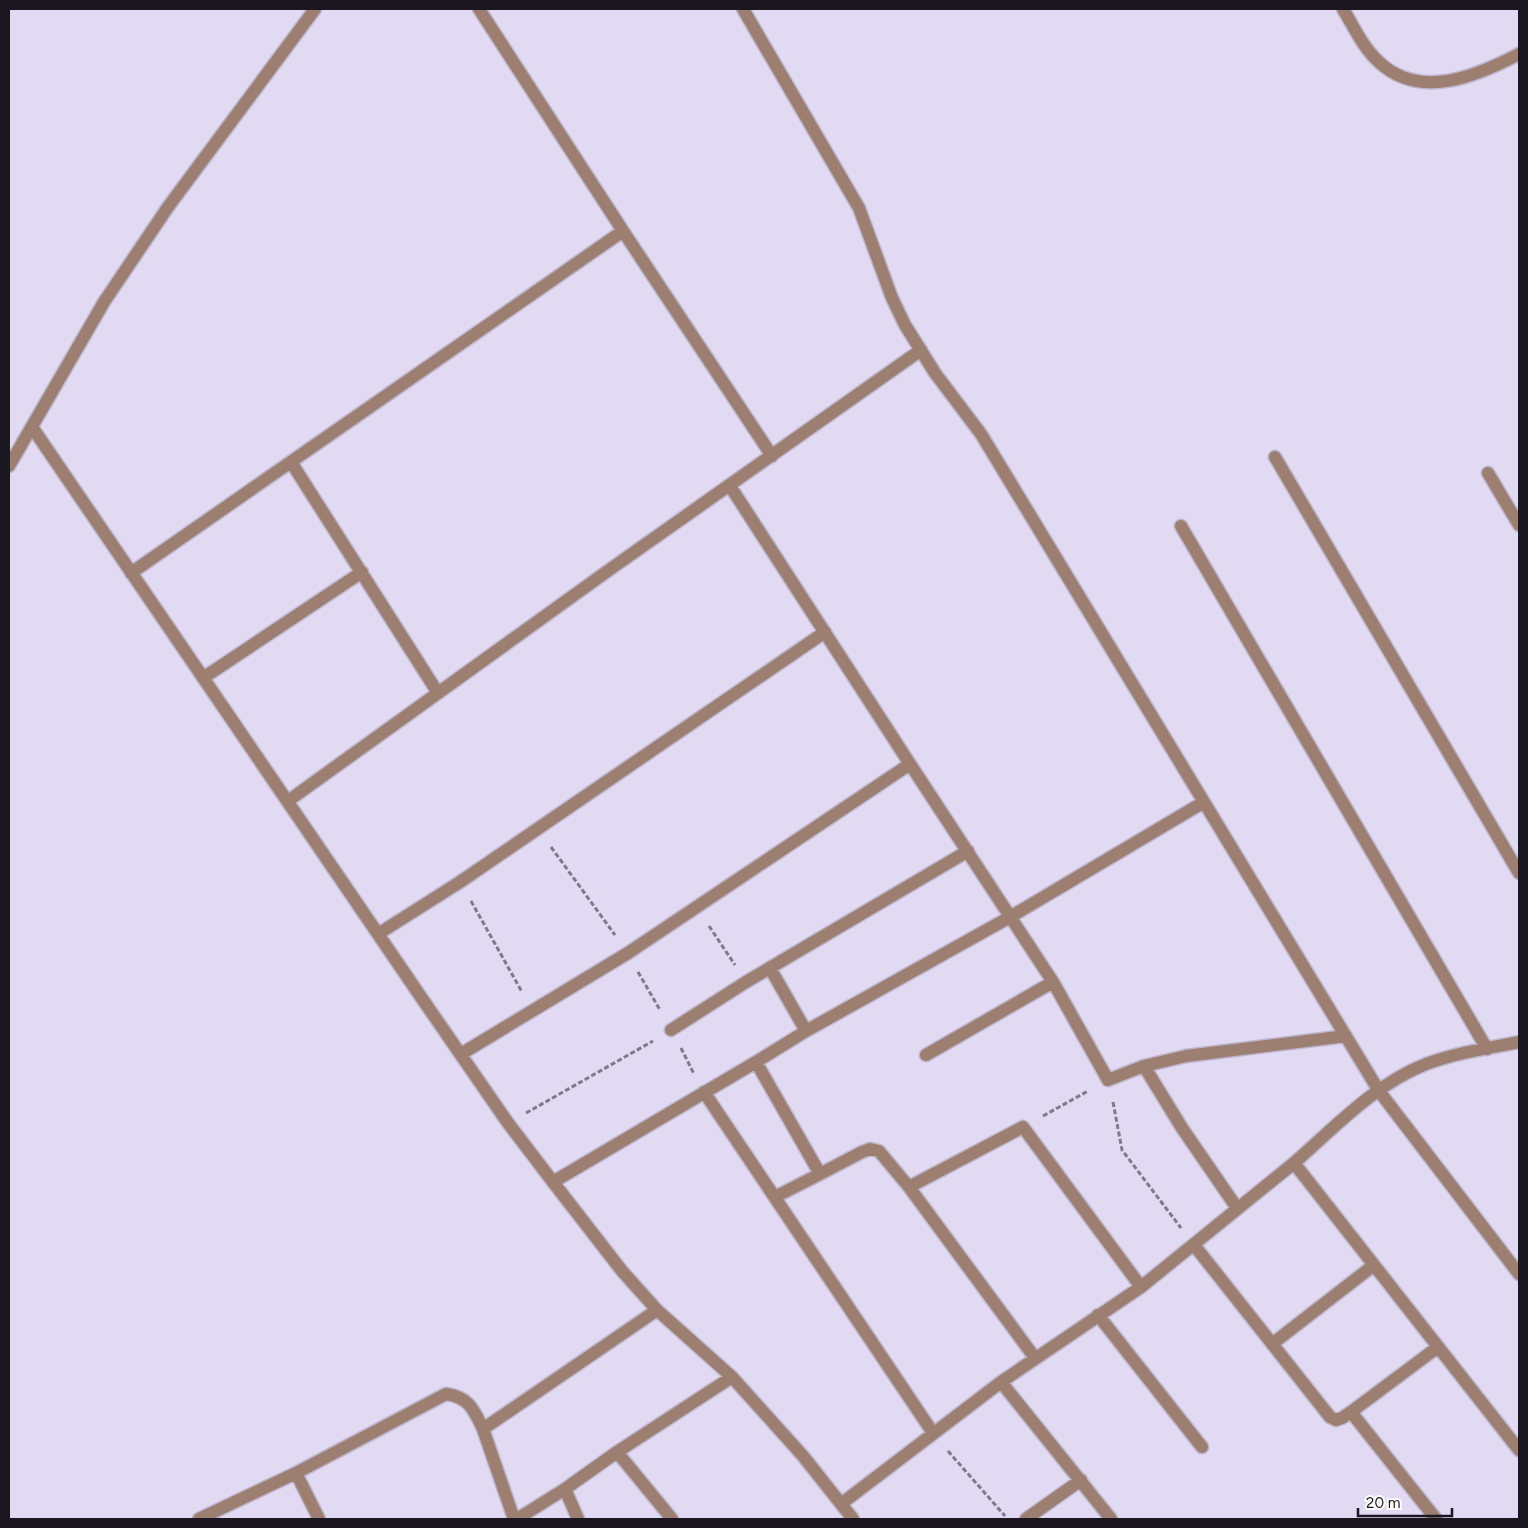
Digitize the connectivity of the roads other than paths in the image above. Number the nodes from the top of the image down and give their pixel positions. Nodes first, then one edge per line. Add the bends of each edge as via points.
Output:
1 (315, 9) edge
2 (478, 9) edge
3 (743, 9) edge
4 (1343, 9) edge
5 (1519, 54) edge
6 (622, 231) junction
7 (921, 350) junction
8 (32, 427) junction
9 (772, 456) junction
10 (1275, 456) dead end
11 (291, 462) junction
12 (9, 466) edge
13 (1488, 473) dead end
14 (730, 486) junction
15 (1519, 525) edge
16 (1181, 526) dead end
17 (362, 572) junction
18 (131, 573) junction
19 (825, 632) junction
20 (203, 678) junction
21 (438, 693) junction
22 (910, 764) junction
23 (288, 802) junction
24 (1204, 802) junction
25 (968, 851) junction
26 (1519, 873) edge
27 (1010, 917) junction
28 (378, 934) junction
29 (770, 968) junction
30 (1053, 982) junction
31 (671, 1030) road end
32 (806, 1031) junction
33 (1346, 1036) junction
34 (1519, 1042) edge
35 (1487, 1048) junction
36 (460, 1054) junction
37 (926, 1055) dead end
38 (756, 1062) junction
39 (1144, 1066) junction
40 (1379, 1091) junction
41 (704, 1092) junction
42 (1294, 1163) junction
43 (820, 1174) junction
44 (552, 1182) junction
45 (909, 1187) junction
46 (775, 1196) junction
47 (1237, 1208) junction
48 (1194, 1245) junction
49 (1374, 1265) junction
50 (1519, 1274) edge
51 (1141, 1287) junction
52 (657, 1310) junction
53 (1098, 1315) junction
54 (1272, 1344) junction
55 (1438, 1347) junction
56 (1035, 1358) junction
57 (732, 1376) junction
58 (1001, 1382) junction
59 (1351, 1412) junction
60 (483, 1429) junction
61 (933, 1433) junction
62 (1202, 1447) dead end
63 (1519, 1450) edge
64 (617, 1452) junction
65 (296, 1473) junction
66 (1080, 1480) junction
67 (565, 1489) junction
68 (841, 1504) junction
69 (199, 1519) edge
70 (319, 1519) edge
71 (515, 1519) edge
72 (578, 1519) edge
73 (672, 1519) edge
74 (853, 1519) edge
75 (1026, 1519) edge
76 (1111, 1519) edge
77 (1436, 1519) edge

1 - 8 street via 168,207 104,302
2 - 6 street
3 - 7 street via 859,208 892,298
4 - 5 street via 1379,63 1398,76 1442,82 1466,78
6 - 9 street
6 - 11 street
7 - 9 street
7 - 24 street via 980,434
8 - 12 street
8 - 18 street
9 - 14 street
10 - 26 street
11 - 17 street
11 - 18 street
13 - 15 street
14 - 19 street
14 - 21 street
16 - 35 street
17 - 20 street
17 - 21 street
18 - 20 street
19 - 22 street
19 - 28 street via 460,882
20 - 23 street
21 - 23 street
22 - 25 street
22 - 36 street via 628,953
23 - 28 street
24 - 27 street
24 - 33 street
25 - 27 street
25 - 29 street
27 - 30 street
27 - 32 street
28 - 36 street
29 - 31 street
29 - 32 street
30 - 37 street
30 - 39 street via 1108,1080
32 - 38 street
33 - 39 street via 1196,1055
33 - 40 street
34 - 35 street
35 - 40 street via 1424,1065
36 - 44 street
38 - 41 street
38 - 43 street
39 - 47 street
40 - 42 street
40 - 50 street
41 - 44 street
41 - 46 street
42 - 47 street
42 - 49 street
43 - 45 street via 870,1149 879,1151
43 - 46 street
44 - 52 street via 622,1272
45 - 51 street via 1023,1127
45 - 56 street
46 - 61 street
47 - 48 street
48 - 51 street
48 - 54 street
49 - 54 street
49 - 55 street
51 - 53 street
52 - 57 street
52 - 60 street
53 - 56 street
53 - 62 street
54 - 59 street via 1330,1416 1336,1420
55 - 59 street
55 - 63 street
56 - 58 street
57 - 64 street
57 - 68 street
58 - 61 street
58 - 66 street
59 - 77 street
60 - 65 street via 465,1400 446,1394
60 - 71 street
61 - 68 street
64 - 67 street
64 - 73 street
65 - 69 street
65 - 70 street
66 - 75 street
66 - 76 street
67 - 71 street
67 - 72 street
68 - 74 street

